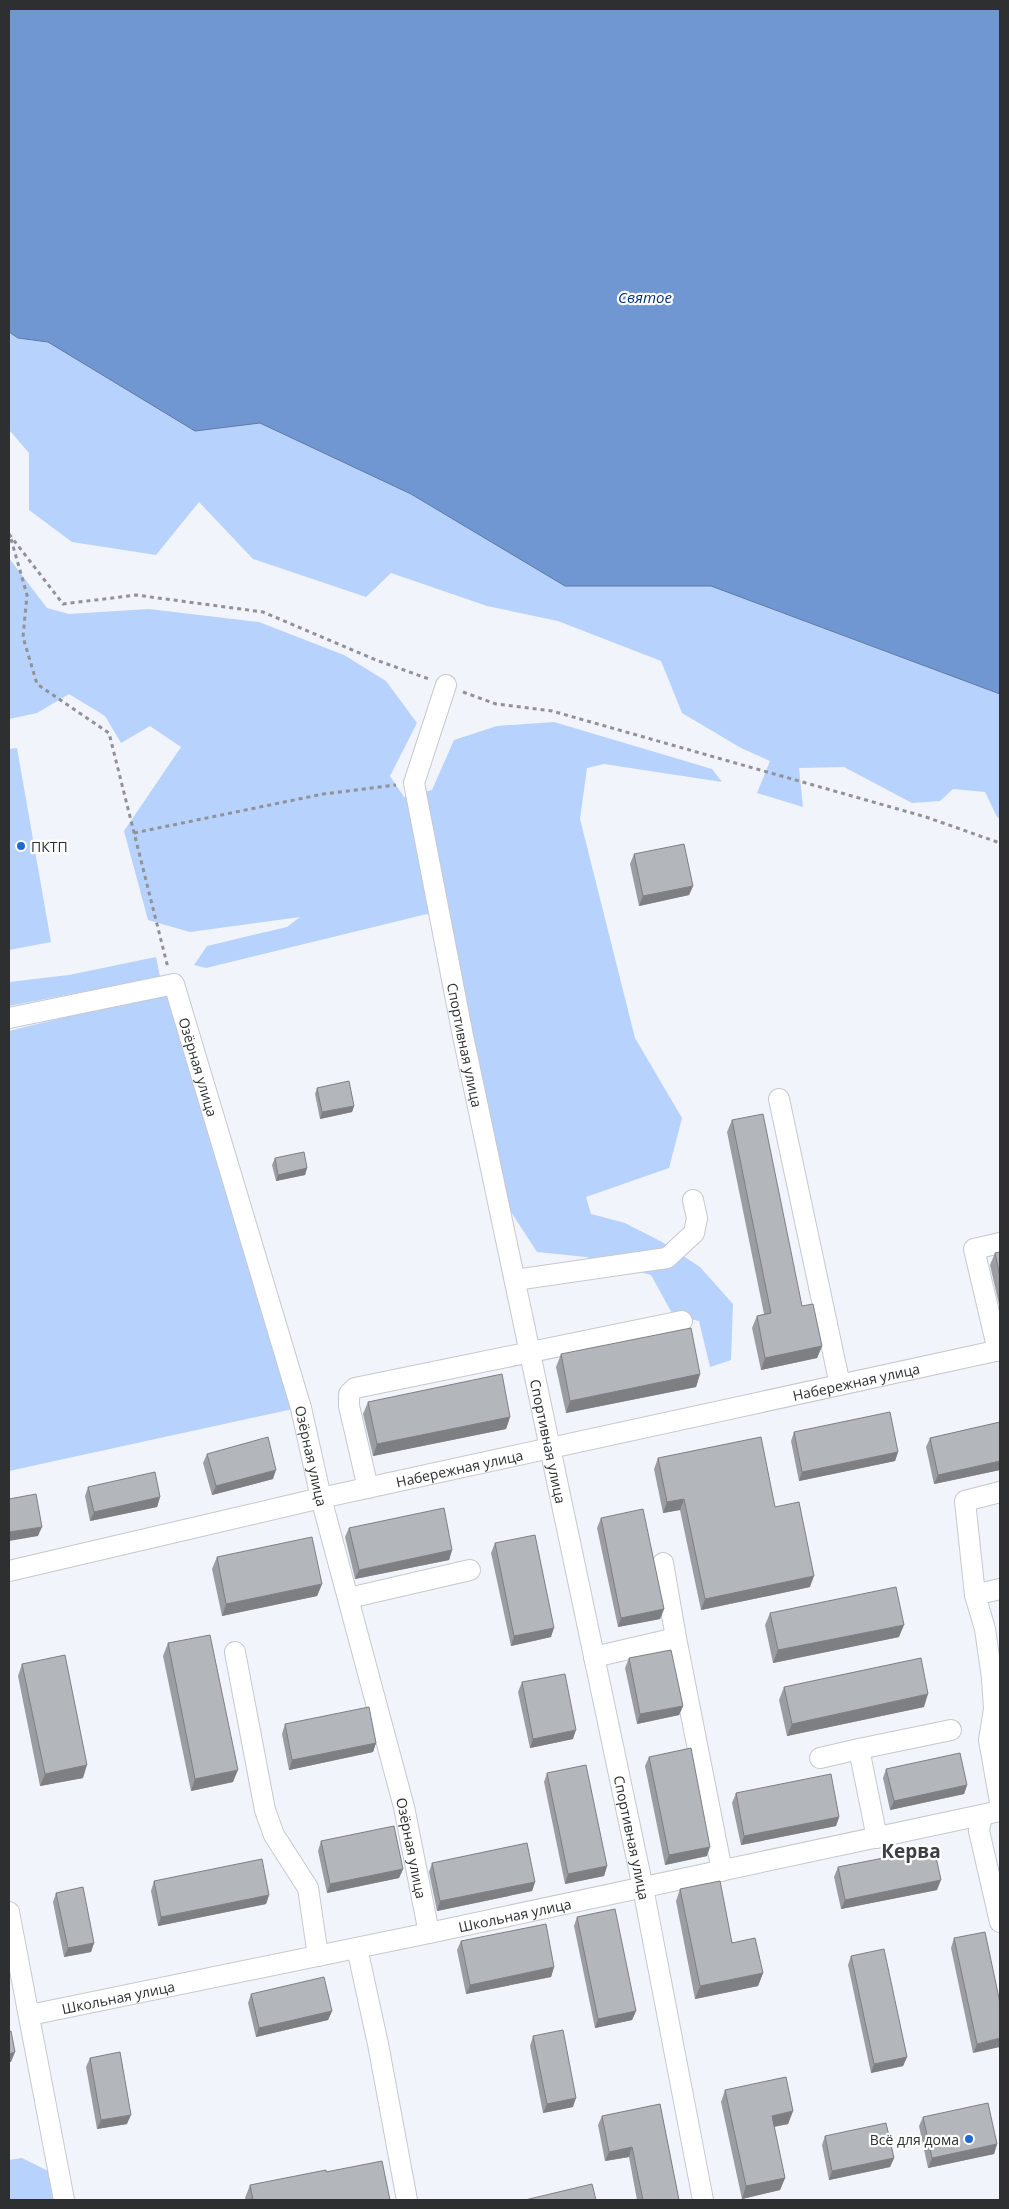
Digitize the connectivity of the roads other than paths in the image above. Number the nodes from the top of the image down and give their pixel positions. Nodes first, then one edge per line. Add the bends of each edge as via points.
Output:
1 (446, 686) road end
2 (9, 1018) edge
3 (779, 1099) dead end
4 (693, 1200) dead end
5 (1000, 1243) edge
6 (515, 1280) junction
7 (682, 1321) dead end
8 (999, 1351) edge
9 (530, 1352) junction
10 (840, 1385) junction
11 (550, 1448) junction
12 (368, 1488) junction
13 (1000, 1492) edge
14 (321, 1498) junction
15 (663, 1563) dead end
16 (470, 1570) dead end
17 (9, 1571) edge
18 (1000, 1589) edge
19 (975, 1595) junction
20 (349, 1598) junction
21 (676, 1638) junction
22 (235, 1652) dead end
23 (594, 1657) junction
24 (951, 1730) dead end
25 (859, 1750) junction
26 (820, 1758) dead end
27 (1000, 1802) edge
28 (991, 1813) edge
29 (877, 1838) junction
30 (722, 1871) junction
31 (644, 1888) junction
32 (9, 1912) edge
33 (1000, 1922) edge
34 (429, 1933) junction
35 (357, 1948) junction
36 (318, 1956) junction
37 (30, 2015) junction
38 (64, 2200) edge
39 (407, 2200) edge
40 (703, 2200) edge

1 - 6 street, Спортивная улица via 414,783
2 - 14 street, Озёрная улица via 174,984 301,1408
3 - 10 street
4 - 6 street via 697,1218 694,1233 667,1258
5 - 8 street via 974,1249
6 - 9 street, Спортивная улица
7 - 9 street
8 - 10 street, Набережная улица
9 - 11 street, Спортивная улица
9 - 12 street via 355,1388 349,1394 349,1406
10 - 11 street, Набережная улица
11 - 12 street, Набережная улица
11 - 23 street, Спортивная улица
12 - 14 street, Набережная улица
13 - 19 street via 965,1501
14 - 17 street, Набережная улица
14 - 20 street, Озёрная улица
15 - 21 street
16 - 20 street
18 - 19 street
19 - 27 street via 985,1629 992,1678 994,1709 989,1740
20 - 34 street, Озёрная улица via 404,1807
21 - 23 street
21 - 30 street
22 - 36 street via 265,1810 274,1835 308,1888
23 - 31 street, Спортивная улица
24 - 25 street
25 - 26 street
25 - 29 street
28 - 29 street, Школьная улица
28 - 33 street via 979,1831
29 - 30 street, Школьная улица
30 - 31 street, Школьная улица
31 - 34 street, Школьная улица
31 - 40 street, Спортивная улица
32 - 37 street
34 - 35 street, Школьная улица
35 - 36 street, Школьная улица
35 - 39 street
36 - 37 street, Школьная улица
37 - 38 street

